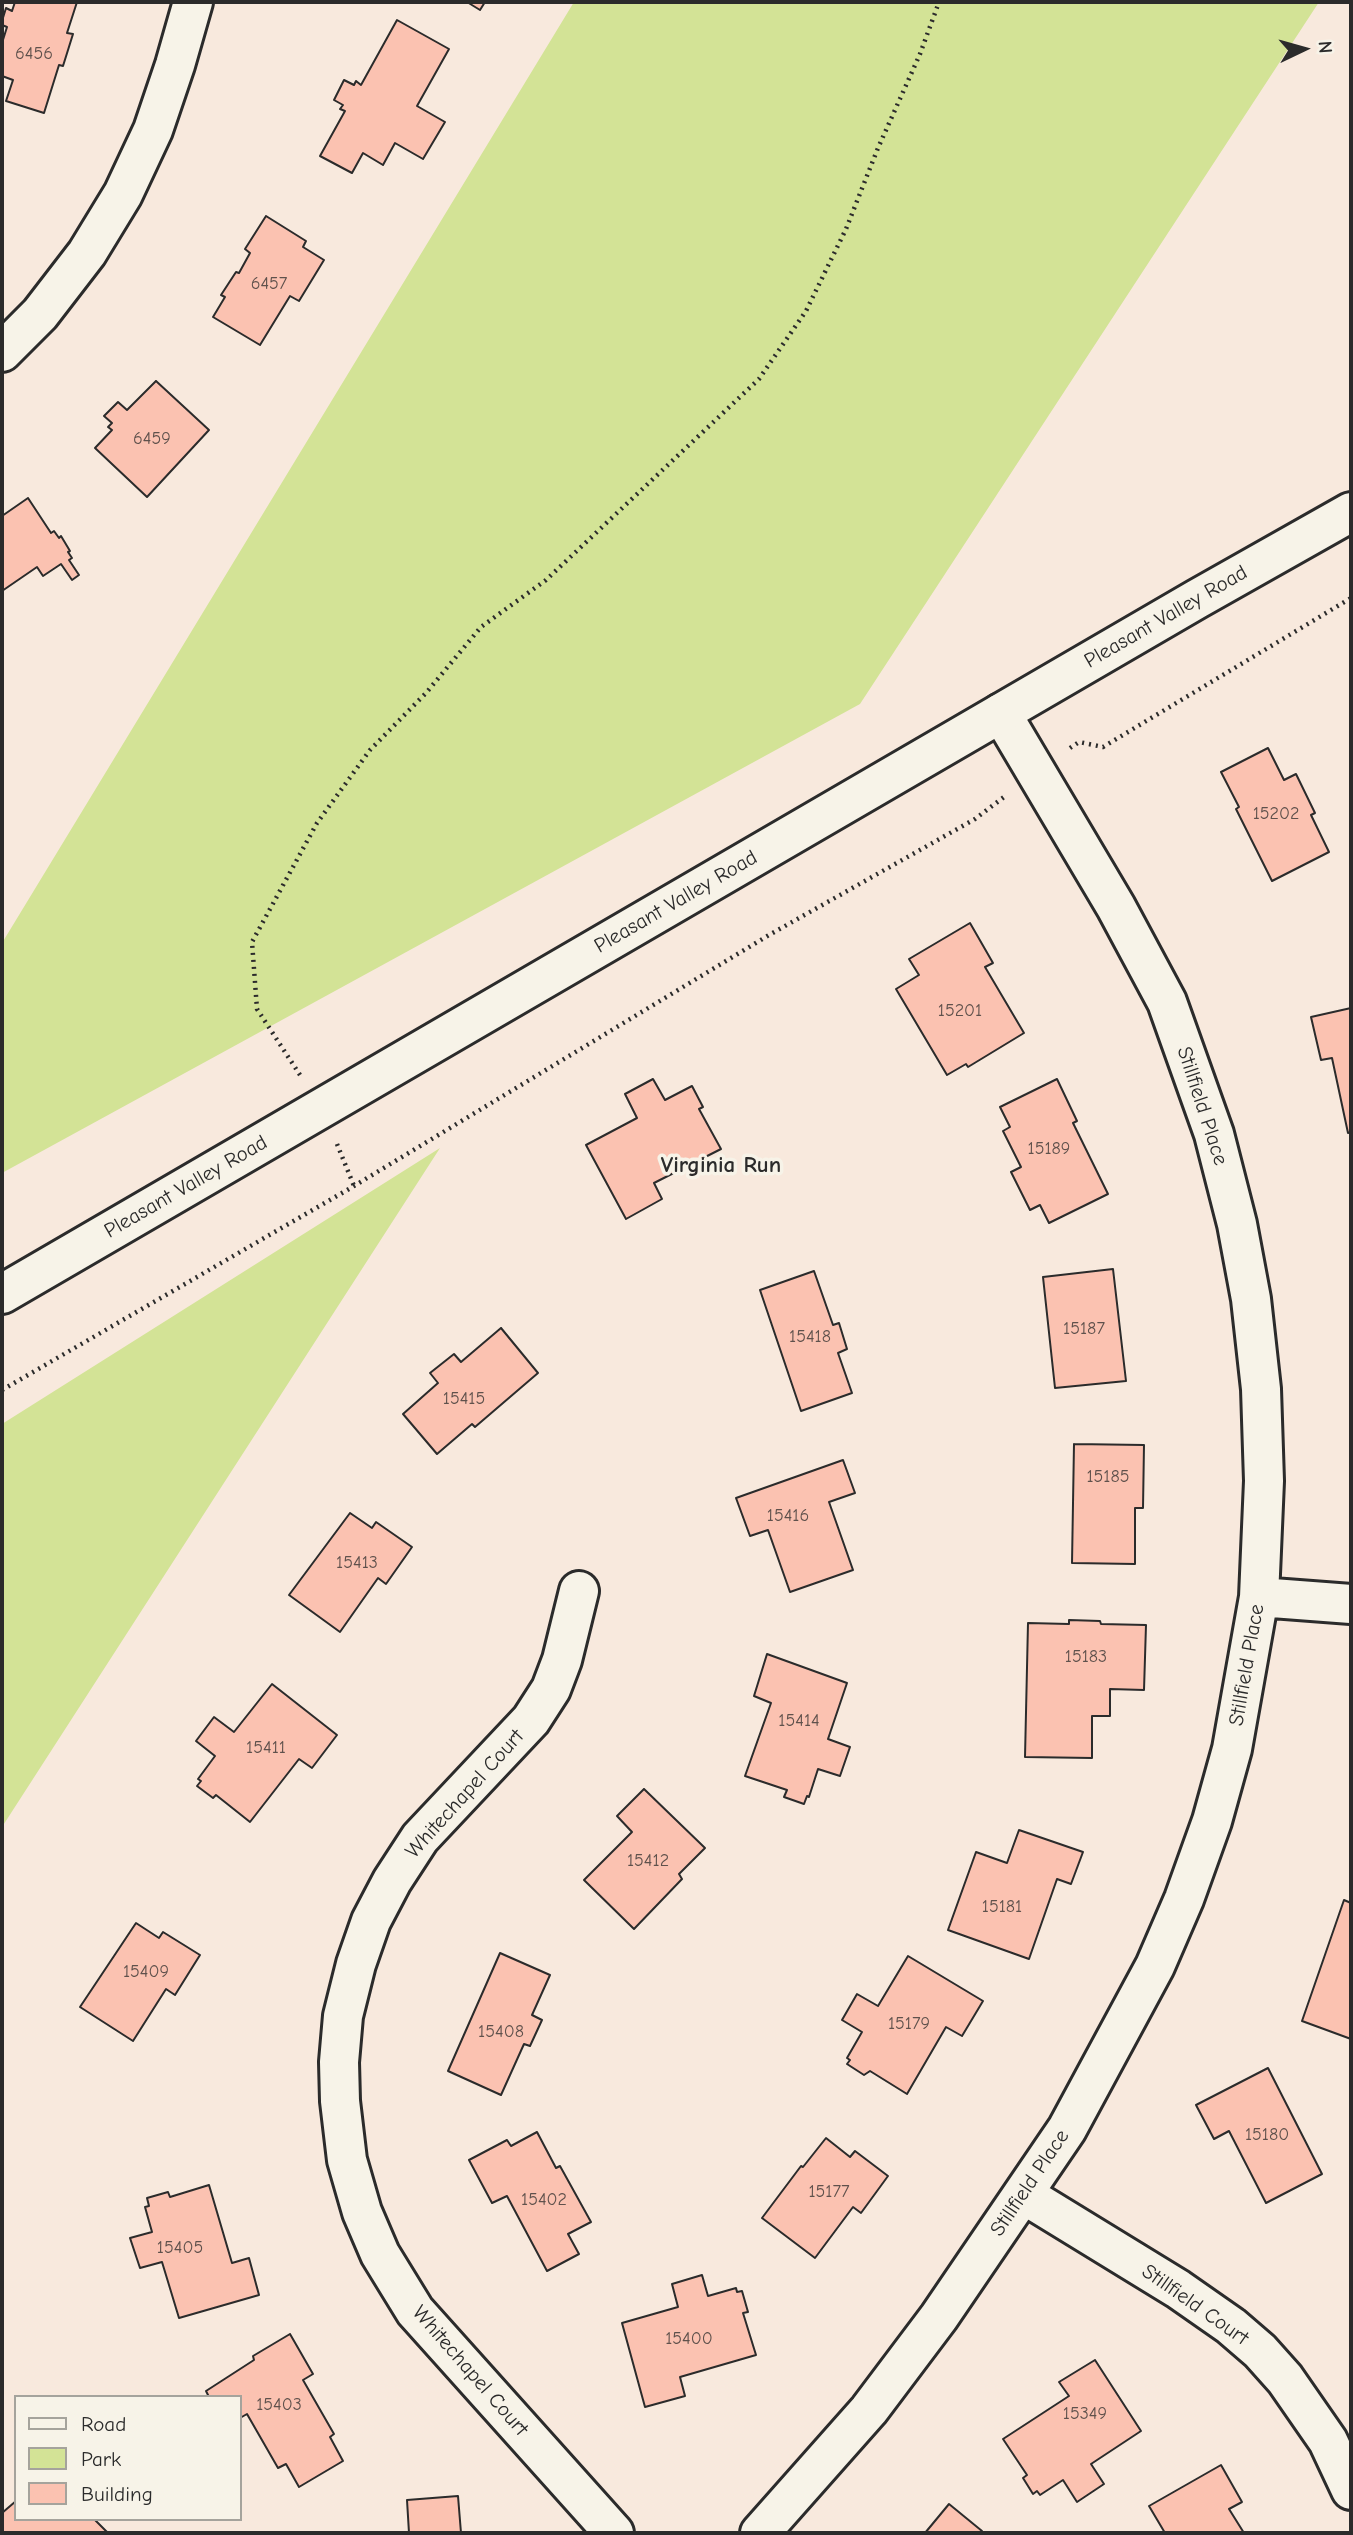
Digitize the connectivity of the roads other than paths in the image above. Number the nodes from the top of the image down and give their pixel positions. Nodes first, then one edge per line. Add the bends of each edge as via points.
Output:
1 (193, 2) edge
2 (2, 352) edge
3 (1351, 512) edge
4 (1001, 713) junction
5 (2, 1294) edge
6 (579, 1591) dead end
7 (1259, 1597) junction
8 (1351, 1604) edge
9 (1023, 2194) junction
10 (1351, 2490) edge
11 (614, 2533) edge
12 (760, 2533) edge

1 - 2 street via 153,130 123,194 87,253 40,314
3 - 4 street, Pleasant Valley Road
4 - 5 street, Pleasant Valley Road
4 - 7 street, Stillfield Place via 1167,1003 1214,1134 1251,1299 1261,1389 1264,1481
6 - 11 street, Whitechapel Court via 551,1689 531,1720 420,1838 371,1922 343,2016 340,2101 347,2160 362,2212 380,2254 415,2311
7 - 8 street
7 - 9 street, Stillfield Place via 1232,1749 1184,1899 1155,1966 1067,2129
9 - 10 street, Stillfield Court via 1178,2289 1250,2343 1285,2379 1328,2441
9 - 12 street, Stillfield Place via 869,2410

